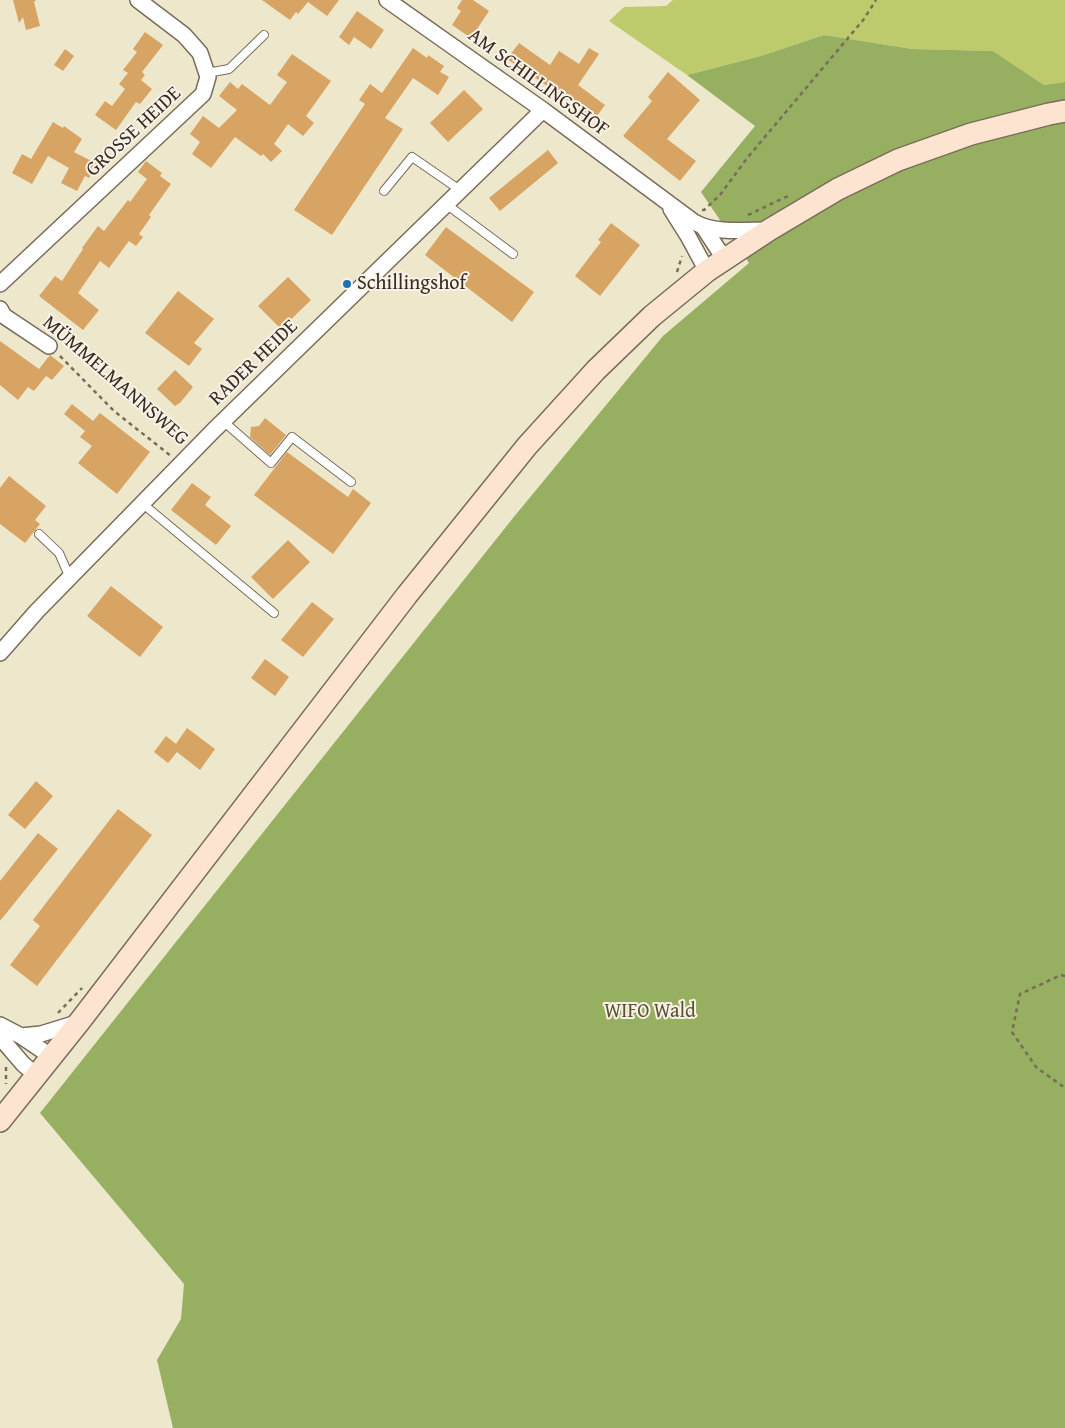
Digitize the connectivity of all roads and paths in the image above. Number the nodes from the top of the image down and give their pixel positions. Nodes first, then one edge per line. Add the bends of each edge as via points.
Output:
1 (138, 0) edge
2 (387, 0) edge
3 (876, 0) edge
4 (264, 35) dead end
5 (207, 73) junction
6 (543, 110) junction
7 (1065, 111) edge
8 (460, 190) junction
9 (384, 191) dead end
10 (664, 200) junction
11 (446, 204) junction
12 (678, 209) junction
13 (704, 228) junction
14 (769, 230) junction
15 (513, 254) dead end
16 (725, 260) junction
17 (707, 272) junction
18 (0, 284) edge
19 (0, 309) edge
20 (49, 346) joint
21 (223, 421) junction
22 (182, 465) junction
23 (351, 482) dead end
24 (143, 504) junction
25 (39, 534) dead end
26 (70, 578) junction
27 (274, 613) dead end
28 (0, 654) edge
29 (1065, 976) edge
30 (80, 1022) junction
31 (0, 1025) edge
32 (20, 1036) junction
33 (0, 1037) edge
34 (52, 1057) junction
35 (37, 1076) junction
36 (1065, 1088) edge
37 (0, 1121) edge

1 - 5 street via 184,35 200,53
2 - 6 street, AM SCHILLINGSHOF
3 - 12 path via 720,195 704,210
4 - 5 lane via 230,69
5 - 18 street, GROSSE HEIDE via 203,94
6 - 8 street, RADER HEIDE
6 - 10 street, AM SCHILLINGSHOF
7 - 14 main road via 971,134 898,160 838,188
8 - 9 lane via 412,157
8 - 11 street, RADER HEIDE
10 - 12 street, AM SCHILLINGSHOF
10 - 17 street, AM SCHILLINGSHOF
11 - 15 lane
11 - 21 street, RADER HEIDE
12 - 13 street, AM SCHILLINGSHOF
13 - 14 street
13 - 16 street, AM SCHILLINGSHOF
14 - 16 main road
16 - 17 main road
17 - 30 main road via 652,316 596,370 527,446 407,595
19 - 20 street, MÜMMELMANNSWEG via 4,316
20 - 22 path, MÜMMELMANNSWEG via 114,411
21 - 22 street, RADER HEIDE
21 - 23 lane via 271,463 292,437
22 - 24 street, RADER HEIDE
24 - 26 street, RADER HEIDE
24 - 27 lane
25 - 26 lane via 58,553
26 - 28 street, RADER HEIDE
29 - 36 path via 1020,994 1012,1032 1036,1067
30 - 32 street via 41,1034
30 - 34 main road
31 - 32 street
32 - 34 street
33 - 35 street
34 - 35 main road
35 - 37 main road

